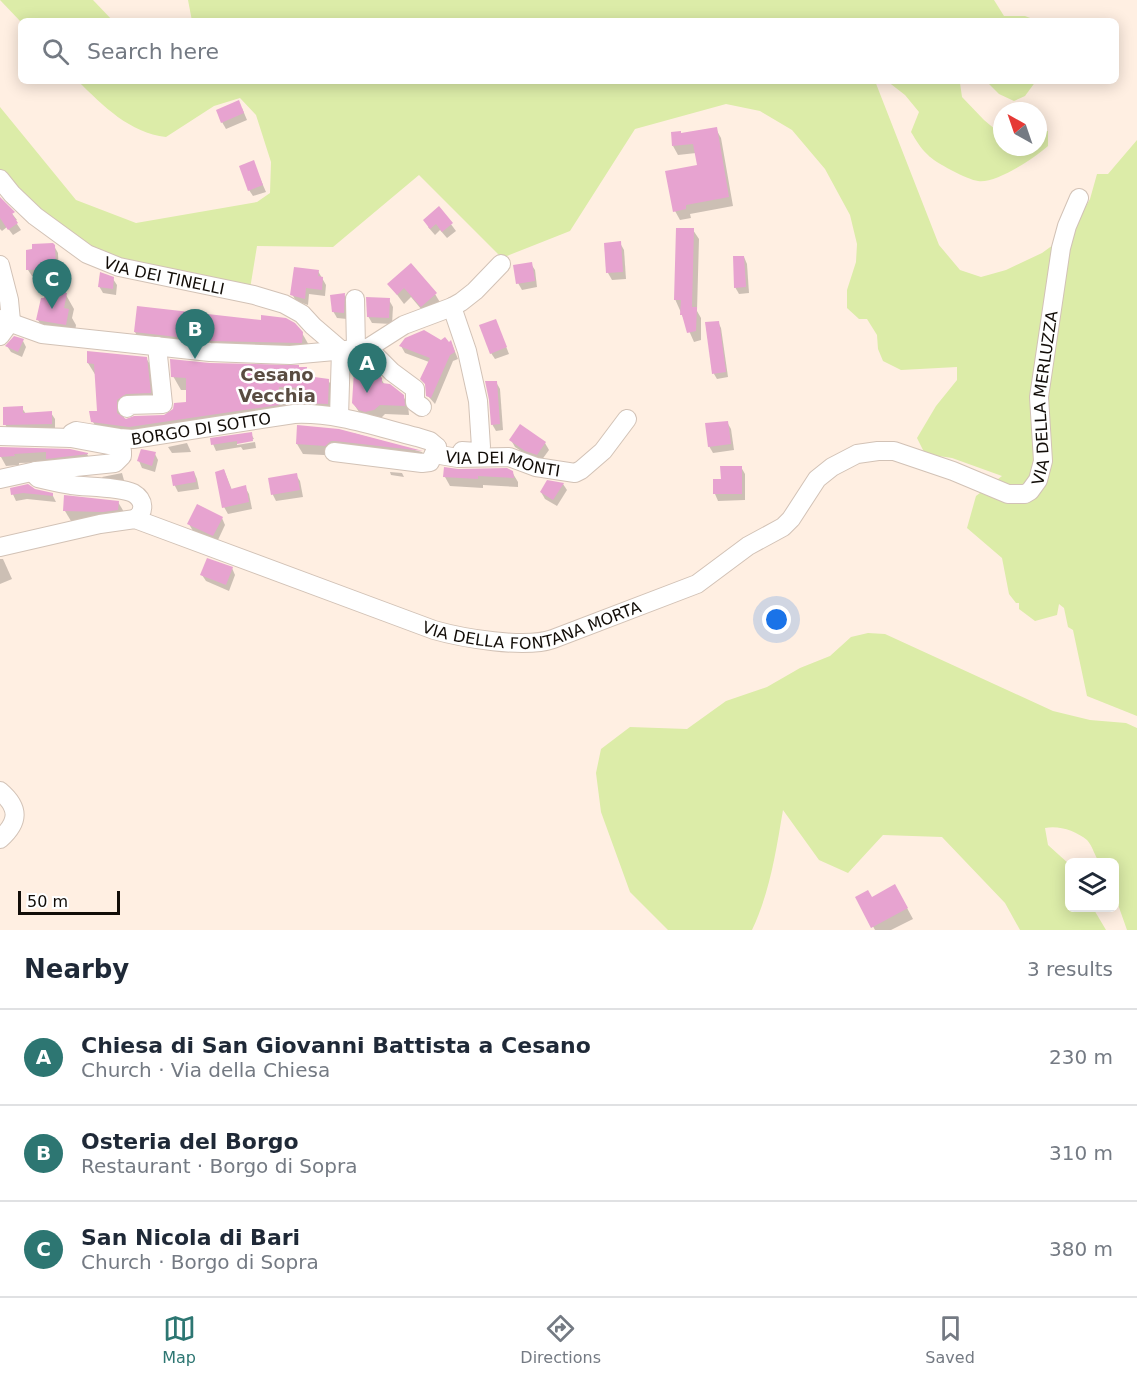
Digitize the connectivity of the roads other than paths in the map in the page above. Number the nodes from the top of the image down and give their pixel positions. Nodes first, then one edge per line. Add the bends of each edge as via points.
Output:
1 (0, 179) edge
2 (1079, 198) dead end
3 (501, 264) dead end
4 (0, 265) edge
5 (355, 299) dead end
6 (452, 308) junction
7 (5, 320) edge
8 (0, 336) edge
9 (157, 346) junction
10 (355, 349) junction
11 (422, 406) dead end
12 (127, 408) dead end
13 (339, 417) junction
14 (627, 419) dead end
15 (0, 436) edge
16 (71, 438) junction
17 (435, 451) junction
18 (334, 452) dead end
19 (894, 452) joint
20 (36, 471) junction
21 (0, 478) edge
22 (135, 519) junction
23 (3, 544) edge
24 (0, 792) edge
25 (0, 839) edge

1 - 10 street, VIA DEI TINELLI via 35,216 87,254 119,267 284,304 302,314 313,327
2 - 19 street, VIA DELLA MERLUZZA via 1061,248 1039,397 1043,461 1034,487 1022,495 1008,495 953,471
3 - 6 street
4 - 7 street via 9,300
5 - 10 street
6 - 10 street via 404,325
6 - 17 street via 478,401 481,447 474,453
7 - 8 street
7 - 9 street via 42,334
9 - 10 street via 269,355
9 - 12 street via 163,404
10 - 11 street, VIA DEI TINELLI via 413,388 415,402
10 - 13 street
13 - 16 street, BORGO DI SOTTO via 294,414 128,433 76,431
13 - 17 street, BORGO DI SOTTO via 427,440
14 - 17 street, VIA DEI MONTI via 603,451 575,472 530,466 509,457 458,458
15 - 16 street, BORGO DI SOTTO
16 - 20 street via 119,447 123,453 113,463
17 - 18 street via 430,462 422,463
19 - 22 street, VIA DELLA FONTANA MORTA via 862,453 832,467 814,483 783,527 748,546 697,584 538,643 434,630
20 - 21 street
20 - 22 street via 38,478 130,492 143,508
22 - 23 street
24 - 25 street via 15,811 11,826

